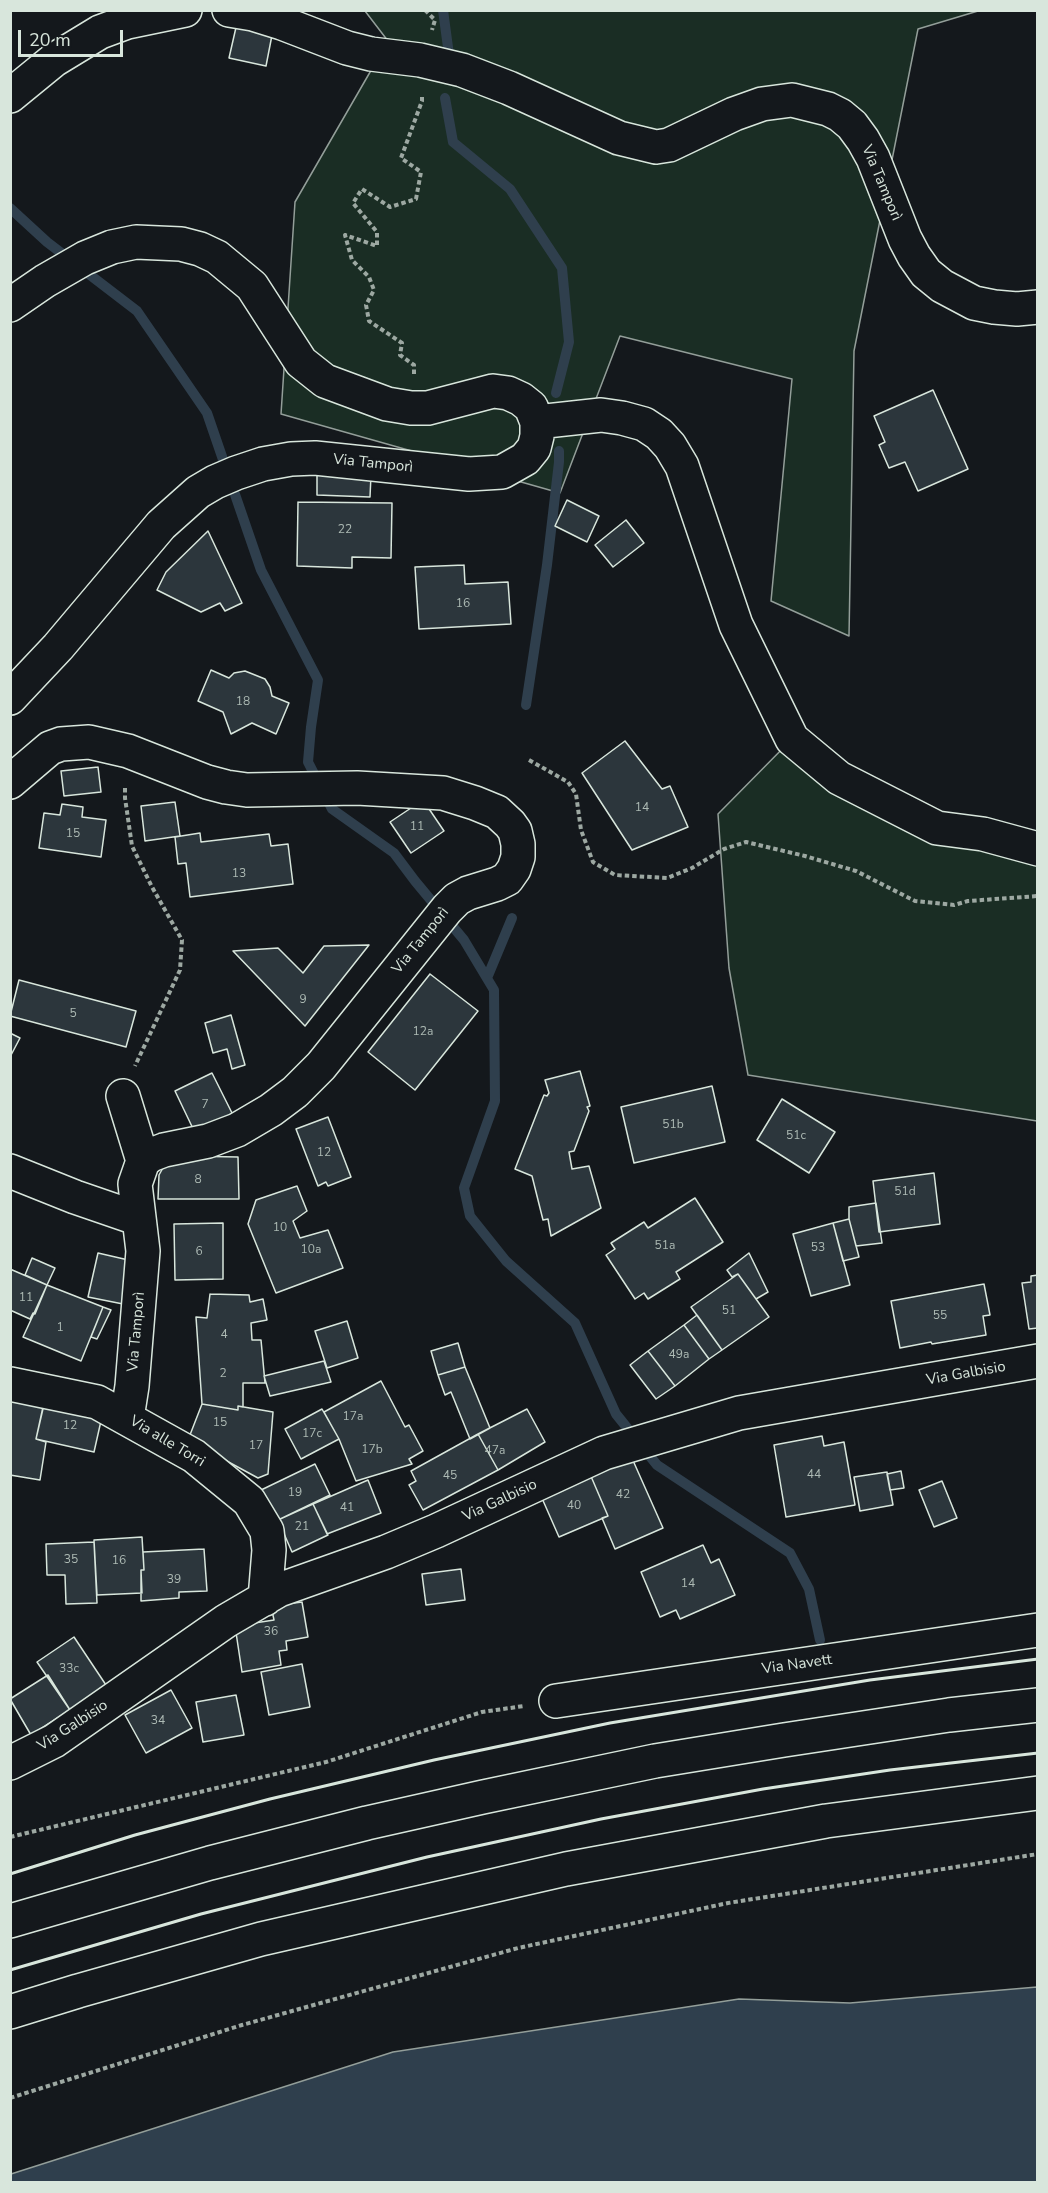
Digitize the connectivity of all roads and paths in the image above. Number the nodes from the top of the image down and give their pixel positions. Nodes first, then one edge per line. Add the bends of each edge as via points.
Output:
1 (185, 10) edge
2 (230, 10) edge
3 (425, 10) edge
4 (420, 60) junction
5 (10, 96) edge
6 (10, 305) edge
7 (1038, 307) edge
8 (406, 380) dead end
9 (537, 422) junction
10 (10, 698) edge
11 (128, 751) junction
12 (529, 760) dead end
13 (10, 782) edge
14 (1038, 849) edge
15 (1038, 896) edge
16 (123, 1096) joint
17 (143, 1161) junction
18 (10, 1171) edge
19 (139, 1219) junction
20 (1038, 1361) edge
21 (10, 1384) edge
22 (127, 1418) junction
23 (265, 1599) junction
24 (1038, 1630) edge
25 (556, 1701) joint
26 (1038, 1706) edge
27 (10, 1763) edge
28 (1038, 1793) edge
29 (10, 1837) edge
30 (1038, 1854) edge
31 (10, 1921) edge
32 (10, 2012) edge
33 (10, 2098) edge

1 - 5 main road via 100,32 54,60
2 - 4 main road, Via Tamporì via 282,23 347,48
3 - 4 path via 435,20
4 - 7 main road, Via Tamporì via 480,76 619,138 656,147 669,145 762,104 792,100 828,109 852,125 863,140 904,239 926,273 974,303 1017,309
4 - 8 path via 422,102 401,158 421,171 416,199 390,207 362,189 353,203 377,232 377,246 345,235 352,260 369,277 374,290 366,305 369,321 402,343 400,355 414,365 414,376
6 - 9 main road via 76,263 112,247 136,242 181,244 201,249 225,263 252,286 301,362 325,381 387,404 411,408 501,392 531,407
9 - 10 main road, Via Tamporì via 534,448 525,459 502,472 469,474 315,458 263,464 225,477 190,499 161,525
9 - 14 main road via 601,415 622,418 644,424 670,446 682,466 736,625 792,739 839,778 937,828 983,834
11 - 13 main road, Via Tamporì via 89,742 61,744 36,758
11 - 16 path via 125,798 132,846 182,940 180,970
11 - 17 main road, Via Tamporì via 207,782 247,790 320,788 443,793 497,813 515,831 518,844 518,857 510,876 457,899 321,1066 295,1092 237,1130 158,1152
12 - 15 path via 568,782 576,795 581,830 593,862 615,875 668,879 724,849 746,843 856,871 915,901 954,905
16 - 17 main road
17 - 19 main road, Via Tamporì via 135,1184
18 - 19 main road
19 - 22 main road, Via Tamporì via 143,1251
20 - 23 main road, Via Galbisio via 739,1413 636,1442 436,1531 279,1590
21 - 22 main road, Via alle Torri via 97,1402
22 - 23 main road, Via alle Torri via 194,1456 249,1501 267,1531
23 - 27 main road, Via Galbisio via 226,1621 54,1741
24 - 25 main road, Via Navett
25 - 29 path via 482,1712 326,1762
26 - 31 main road via 784,1740 656,1761 483,1797 210,1863
28 - 32 main road via 826,1821 566,1869 261,1939
30 - 33 path via 728,1903 518,1948 242,2025

